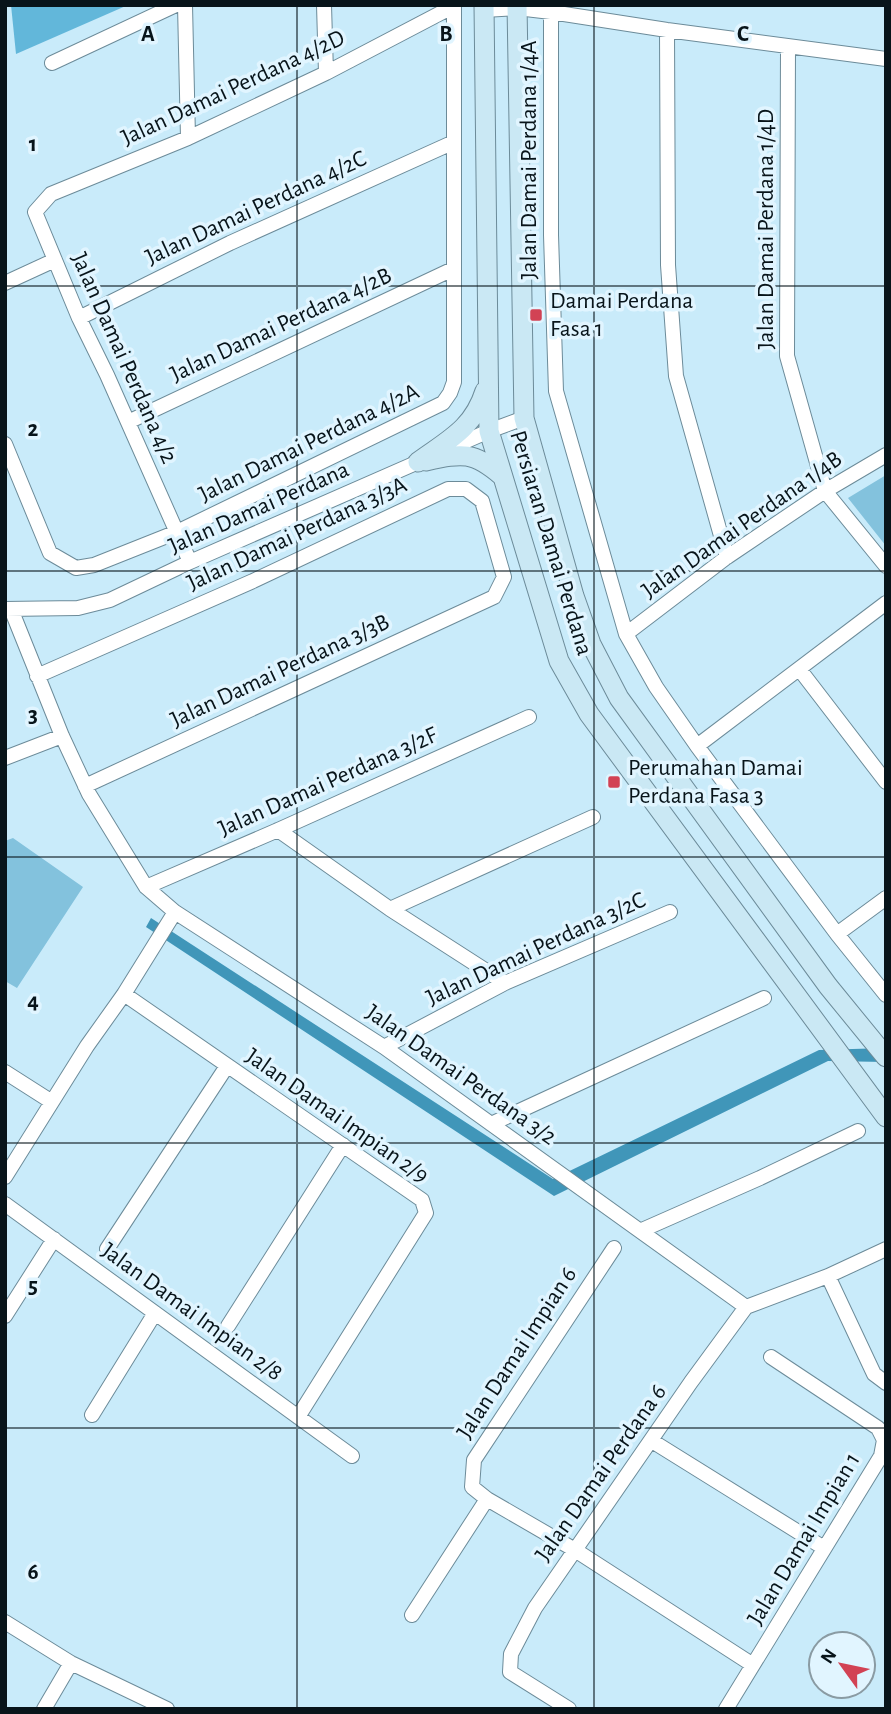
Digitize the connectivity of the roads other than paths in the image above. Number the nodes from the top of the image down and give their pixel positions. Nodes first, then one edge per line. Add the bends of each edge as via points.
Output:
1 (176, 5) edge
2 (185, 5) edge
3 (324, 5) edge
4 (454, 6) edge
5 (484, 7) edge
6 (517, 7) edge
7 (551, 12) junction
8 (667, 30) junction
9 (789, 46) junction
10 (886, 59) edge
11 (52, 63) dead end
12 (326, 73) junction
13 (188, 138) junction
14 (454, 142) junction
15 (35, 212) joint
16 (55, 260) junction
17 (453, 269) junction
18 (5, 283) edge
19 (79, 318) junction
20 (488, 381) junction
21 (524, 418) junction
22 (128, 422) junction
23 (489, 431) junction
24 (5, 444) edge
25 (886, 455) edge
26 (418, 463) junction
27 (502, 476) junction
28 (825, 491) junction
29 (177, 532) junction
30 (727, 558) junction
31 (190, 562) junction
32 (886, 566) edge
33 (494, 597) joint
34 (886, 603) edge
35 (8, 609) edge
36 (626, 634) junction
37 (800, 670) junction
38 (37, 676) junction
39 (529, 717) dead end
40 (61, 736) junction
41 (697, 746) junction
42 (5, 758) edge
43 (886, 782) edge
44 (85, 786) junction
45 (593, 817) dead end
46 (278, 830) junction
47 (146, 887) junction
48 (886, 898) edge
49 (390, 909) junction
50 (670, 912) dead end
51 (170, 919) junction
52 (837, 934) junction
53 (505, 983) junction
54 (124, 994) junction
55 (886, 995) edge
56 (764, 998) dead end
57 (384, 1047) junction
58 (886, 1057) edge
59 (227, 1066) junction
60 (5, 1072) edge
61 (52, 1102) junction
62 (886, 1117) edge
63 (491, 1124) junction
64 (858, 1131) dead end
65 (343, 1145) junction
66 (5, 1177) edge
67 (5, 1204) edge
68 (642, 1230) junction
69 (54, 1239) junction
70 (614, 1248) dead end
71 (107, 1249) dead end
72 (886, 1249) edge
73 (828, 1276) junction
74 (747, 1307) junction
75 (155, 1313) junction
76 (5, 1316) edge
77 (228, 1326) dead end
78 (771, 1357) dead end
79 (886, 1383) edge
80 (92, 1415) dead end
81 (298, 1417) junction
82 (652, 1441) junction
83 (352, 1456) dead end
84 (487, 1499) junction
85 (824, 1548) junction
86 (575, 1550) junction
87 (412, 1615) dead end
88 (5, 1622) edge
89 (71, 1663) junction
90 (753, 1665) junction
91 (44, 1709) edge
92 (167, 1709) edge
93 (569, 1709) edge
94 (726, 1709) edge

1 - 11 street
2 - 13 street
3 - 12 street
4 - 12 street, Jalan Damai Perdana 4/2D
4 - 14 street, Jalan Damai Perdana 4/2A
5 - 6 street
5 - 20 main road, Persiaran Damai Perdana
6 - 7 street
6 - 21 main road, Persiaran Damai Perdana
7 - 8 street
7 - 36 street, Jalan Damai Perdana 1/4A via 555,391
8 - 9 street
8 - 30 street via 668,265 676,376
9 - 10 street
9 - 28 street, Jalan Damai Perdana 1/4D via 787,356
12 - 13 street, Jalan Damai Perdana 4/2D
13 - 15 street, Jalan Damai Perdana 4/2D via 51,194
14 - 17 street, Jalan Damai Perdana 4/2A
14 - 19 street, Jalan Damai Perdana 4/2C via 230,243
15 - 16 street, Jalan Damai Perdana 4/2
16 - 18 street
16 - 19 street, Jalan Damai Perdana 4/2
17 - 22 street, Jalan Damai Perdana 4/2B
17 - 29 street, Jalan Damai Perdana 4/2A via 454,382 443,402
19 - 22 street, Jalan Damai Perdana 4/2
20 - 23 main road, Persiaran Damai Perdana
20 - 26 main road via 476,414 466,426
21 - 23 street, Jalan Damai Perdana
21 - 58 main road, Persiaran Damai Perdana via 574,596 591,644 619,698 828,986
22 - 29 street, Jalan Damai Perdana 4/2
23 - 26 street, Jalan Damai Perdana
23 - 27 main road, Persiaran Damai Perdana
24 - 29 street, Jalan Damai Perdana 4/2A via 50,553 76,568
25 - 28 street, Jalan Damai Perdana 1/4B
26 - 27 main road via 463,454 487,463
26 - 31 street, Jalan Damai Perdana
27 - 62 main road, Persiaran Damai Perdana via 559,661 589,714
28 - 30 street, Jalan Damai Perdana 1/4B
28 - 32 street
29 - 31 street, Jalan Damai Perdana 4/2
30 - 36 street, Jalan Damai Perdana 1/4B
31 - 35 street, Jalan Damai Perdana via 94,605
33 - 38 street, Jalan Damai Perdana 3/3A via 504,577 482,501 466,489 448,489
33 - 44 street, Jalan Damai Perdana 3/3B
34 - 37 street
35 - 38 street, Jalan Damai Perdana 3/2
36 - 41 street, Jalan Damai Perdana 1/4A
37 - 41 street
37 - 43 street
38 - 40 street, Jalan Damai Perdana 3/2
39 - 46 street, Jalan Damai Perdana 3/2F
40 - 42 street
40 - 44 street, Jalan Damai Perdana 3/2
41 - 52 street, Jalan Damai Perdana 1/4A
44 - 47 street, Jalan Damai Perdana 3/2
45 - 49 street
46 - 47 street, Jalan Damai Perdana 3/2F
46 - 49 street
47 - 51 street, Jalan Damai Perdana 3/2
48 - 52 street
49 - 53 street
50 - 53 street, Jalan Damai Perdana 3/2C
51 - 54 street
51 - 57 street, Jalan Damai Perdana 3/2
52 - 55 street, Jalan Damai Perdana 1/4A
53 - 57 street, Jalan Damai Perdana 3/2C
54 - 59 street, Jalan Damai Impian 2/9
54 - 61 street
56 - 63 street
57 - 63 street, Jalan Damai Perdana 3/2
59 - 65 street, Jalan Damai Impian 2/9
59 - 71 street
60 - 61 street
61 - 66 street
63 - 68 street, Jalan Damai Perdana 3/2
64 - 68 street
65 - 77 street
65 - 81 street, Jalan Damai Impian 2/9 via 422,1200 426,1213
67 - 69 street, Jalan Damai Impian 2/8
68 - 74 street, Jalan Damai Perdana 3/2
69 - 75 street, Jalan Damai Impian 2/8
69 - 76 street
70 - 84 street, Jalan Damai Impian 6 via 474,1460 472,1487
72 - 73 street
73 - 74 street
73 - 79 street via 874,1374
74 - 82 street, Jalan Damai Perdana 6
75 - 80 street
75 - 81 street, Jalan Damai Impian 2/8
78 - 85 street, Jalan Damai Impian 1 via 878,1428 884,1440 881,1456
81 - 83 street, Jalan Damai Impian 2/8
82 - 85 street
82 - 86 street, Jalan Damai Perdana 6
84 - 86 street
84 - 87 street
85 - 90 street, Jalan Damai Impian 1
86 - 90 street
86 - 93 street, Jalan Damai Perdana 6 via 535,1608 511,1654 510,1672
88 - 89 street
89 - 91 street
89 - 92 street
90 - 94 street, Jalan Damai Impian 1

